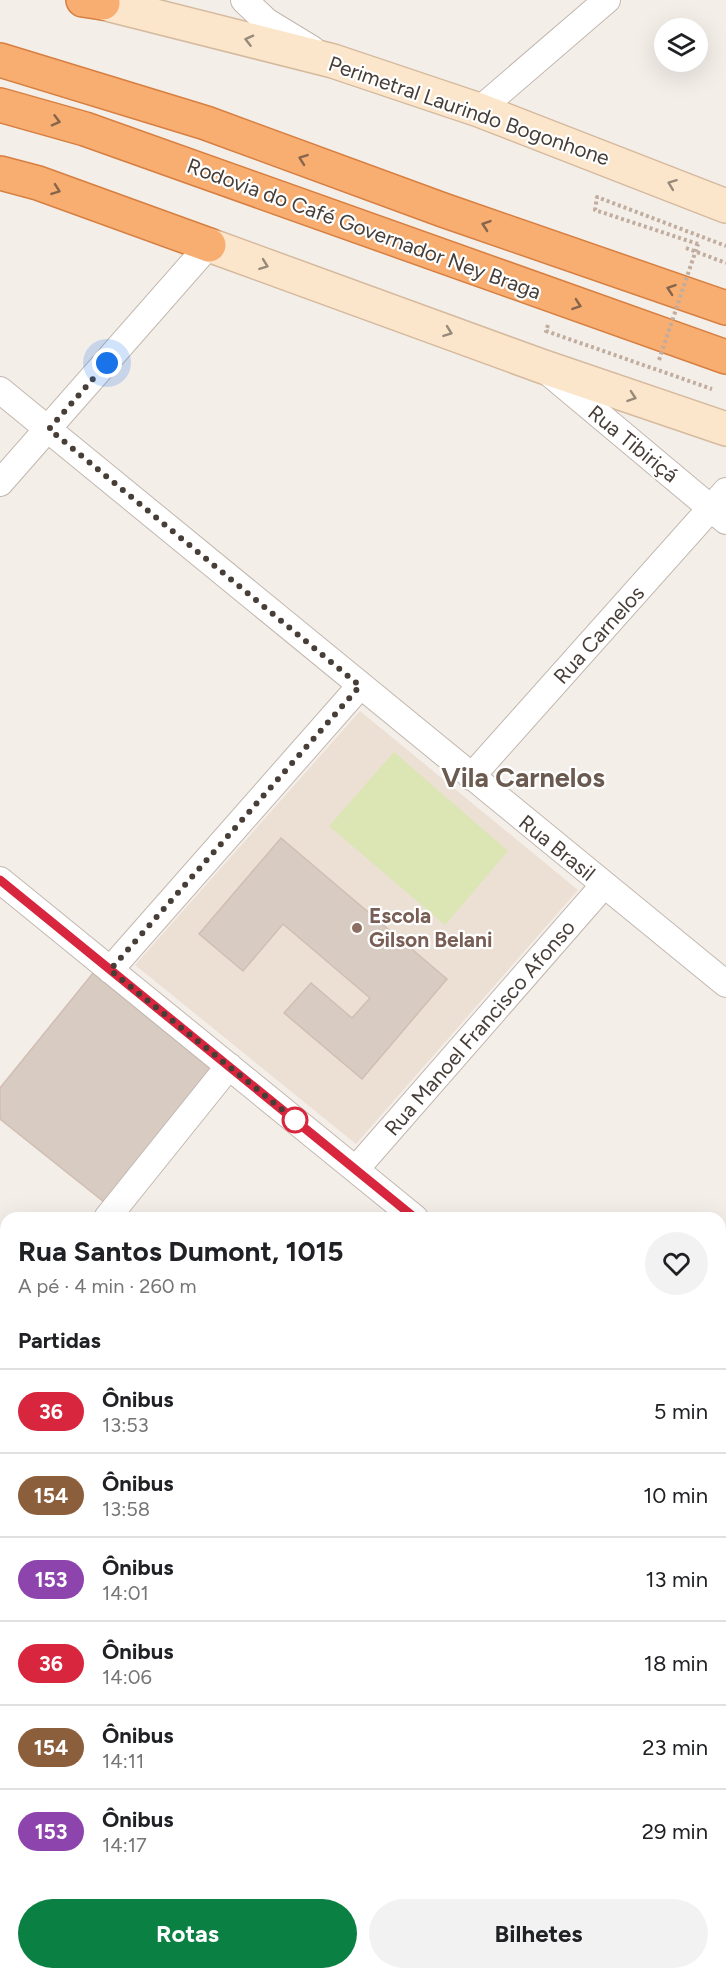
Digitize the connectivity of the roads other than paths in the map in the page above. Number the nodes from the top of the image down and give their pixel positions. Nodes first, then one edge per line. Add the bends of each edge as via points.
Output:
1 (244, 0) edge
2 (606, 0) edge
3 (101, 1) edge
4 (0, 60) edge
5 (333, 62) junction
6 (0, 105) edge
7 (479, 110) junction
8 (0, 173) edge
9 (726, 206) edge
10 (209, 245) junction
11 (726, 308) edge
12 (726, 357) edge
13 (541, 366) junction
14 (0, 390) edge
15 (49, 429) junction
16 (726, 429) edge
17 (0, 483) edge
18 (721, 508) edge
19 (360, 686) junction
20 (471, 777) junction
21 (0, 880) edge
22 (603, 886) junction
23 (110, 970) junction
24 (726, 984) edge
25 (229, 1066) junction
26 (356, 1169) junction
27 (112, 1212) edge
28 (408, 1212) edge

1 - 5 street via 267,21
2 - 7 street
5 -> 3 main road, Perimetral Laurindo Bogonhone
11 -> 4 highway via 206,123
5 - 7 main road, Perimetral Laurindo Bogonhone
6 -> 12 highway, Rodovia do Café Governador Ney Braga via 85,129
9 -> 7 main road, Perimetral Laurindo Bogonhone
8 -> 10 highway
10 -> 13 main road
10 - 15 street
13 -> 16 main road
13 - 18 street, Rua Tibiriçá
14 - 15 street, Rua Brasil
15 - 17 street
15 - 19 street, Rua Brasil
18 - 20 street, Rua Carnelos
19 - 20 street, Rua Brasil
19 - 23 street
20 - 22 street, Rua Brasil
21 - 23 street
22 - 24 street, Rua Brasil
22 - 26 street, Rua Manoel Francisco Afonso
23 - 25 street
25 - 26 street
25 - 27 street
26 - 28 street

